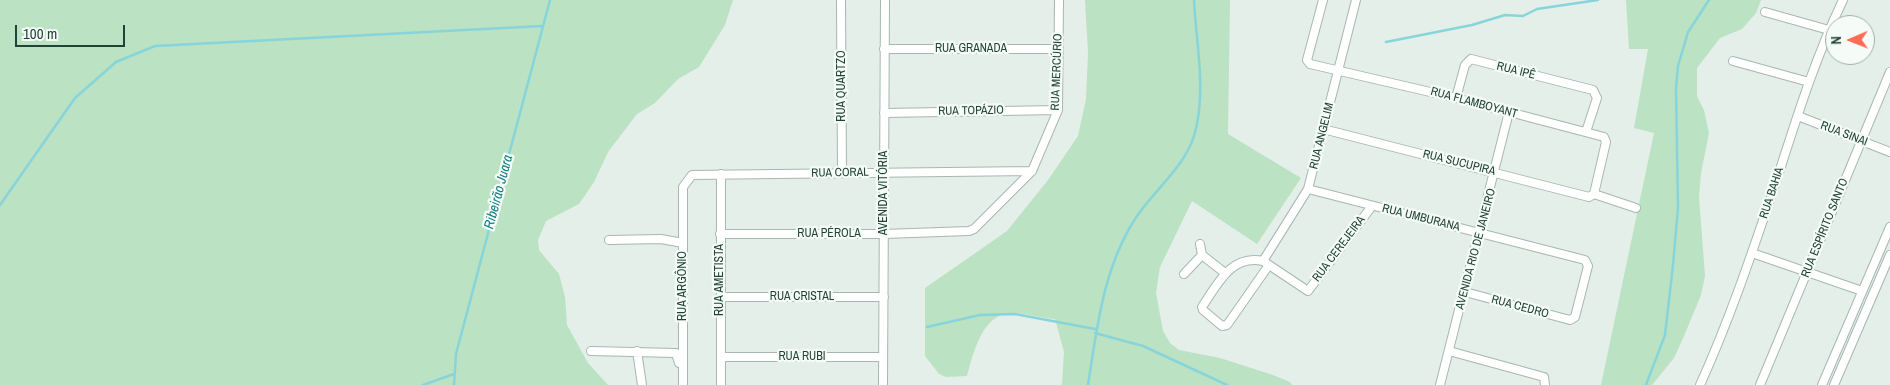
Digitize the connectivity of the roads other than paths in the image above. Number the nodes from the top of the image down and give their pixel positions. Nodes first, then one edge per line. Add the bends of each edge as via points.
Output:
1 (841, 0) edge
2 (885, 0) edge
3 (1059, 0) edge
4 (1323, 0) edge
5 (1844, 0) edge
6 (1357, 1) edge
7 (1765, 12) dead end
8 (1836, 15) edge
9 (1825, 29) edge
10 (1825, 40) edge
11 (884, 49) junction
12 (1058, 49) junction
13 (1733, 61) dead end
14 (1338, 69) junction
15 (1890, 72) edge
16 (1809, 82) junction
17 (1456, 98) junction
18 (1058, 110) junction
19 (1509, 112) junction
20 (884, 113) junction
21 (1798, 116) junction
22 (1323, 129) junction
23 (1586, 132) junction
24 (1860, 140) junction
25 (1890, 152) edge
26 (1032, 171) junction
27 (884, 172) junction
28 (1496, 172) junction
29 (842, 173) junction
30 (721, 174) junction
31 (683, 187) joint
32 (1308, 189) junction
33 (1594, 194) junction
34 (1372, 206) junction
35 (1636, 208) dead end
36 (1890, 226) edge
37 (969, 231) joint
38 (1480, 232) junction
39 (720, 234) junction
40 (884, 234) junction
41 (608, 240) dead end
42 (683, 244) junction
43 (1200, 244) dead end
44 (1752, 254) junction
45 (1202, 255) junction
46 (1890, 255) edge
47 (1266, 263) junction
48 (1807, 272) junction
49 (1225, 273) junction
50 (1184, 274) dead end
51 (1862, 291) junction
52 (1465, 292) junction
53 (720, 297) junction
54 (884, 297) junction
55 (1575, 317) joint
56 (591, 351) dead end
57 (637, 351) junction
58 (1449, 351) junction
59 (721, 357) junction
60 (883, 358) junction
61 (1545, 383) edge
62 (642, 385) edge
63 (682, 385) edge
64 (721, 385) edge
65 (883, 385) edge
66 (1440, 385) edge
67 (1700, 385) edge
68 (1760, 385) edge
69 (1822, 385) edge
70 (1834, 385) edge

1 - 29 street, RUA QUARTZO
2 - 11 street, AVENIDA VITÓRIA
3 - 12 street, RUA MERCÚRIO
4 - 14 street, RUA FLAMBOYANT via 1308,60 1313,65
5 - 8 street, RUA BAHIA
6 - 14 street, RUA ANGELIM
7 - 9 street
10 - 16 street, RUA BAHIA
11 - 12 street, RUA GRANADA
11 - 20 street, AVENIDA VITÓRIA
12 - 18 street, RUA MERCÚRIO
13 - 16 street
14 - 17 street, RUA FLAMBOYANT
14 - 22 street, RUA ANGELIM
15 - 24 street, RUA ESPÍRITO SANTO
16 - 21 street, RUA BAHIA
17 - 19 street, RUA FLAMBOYANT
17 - 23 street, RUA IPÊ via 1465,65 1471,59 1593,90 1597,98
18 - 20 street, RUA TOPÁZIO
18 - 26 street, RUA MERCÚRIO
19 - 23 street, RUA FLAMBOYANT
19 - 28 street, AVENIDA RIO DE JANEIRO
20 - 27 street, AVENIDA VITÓRIA
21 - 24 street, RUA SINAI
21 - 44 street, RUA BAHIA
22 - 28 street, RUA SUCUPIRA
22 - 32 street, RUA ANGELIM
23 - 33 street, RUA FLAMBOYANT via 1604,137 1606,142
24 - 25 street, RUA SINAI
24 - 48 street, RUA ESPÍRITO SANTO
26 - 27 street, RUA CORAL
26 - 37 street, RUA MERCÚRIO
27 - 29 street, RUA CORAL
27 - 40 street, AVENIDA VITÓRIA
28 - 33 street, RUA SUCUPIRA via 1588,197
28 - 38 street, AVENIDA RIO DE JANEIRO
29 - 30 street, RUA CORAL
30 - 31 street, RUA CORAL via 692,176
30 - 39 street, RUA AMETISTA
31 - 42 street, RUA ARGÔNIO
32 - 34 street, RUA UMBURANA
32 - 47 street, RUA ANGELIM
33 - 35 street, RUA SUCUPIRA
34 - 38 street, RUA UMBURANA
34 - 47 street, RUA CEREJEIRA via 1308,291
36 - 51 street
37 - 40 street, RUA PÉROLA
38 - 52 street, AVENIDA RIO DE JANEIRO
38 - 55 street, RUA UMBURANA via 1585,260 1588,266
39 - 40 street, RUA PÉROLA
39 - 53 street, RUA AMETISTA
40 - 54 street, AVENIDA VITÓRIA
41 - 42 street via 661,239
42 - 63 street, RUA ARGÔNIO
43 - 45 street
44 - 48 street
44 - 67 street, RUA BAHIA
45 - 49 street
45 - 50 street
46 - 70 street
47 - 49 street via 1255,259 1233,265
47 - 49 street, RUA ANGELIM via 1227,325 1222,326 1202,307
48 - 51 street
48 - 68 street, RUA ESPÍRITO SANTO
51 - 69 street
52 - 55 street, RUA CEDRO via 1570,320
52 - 58 street, AVENIDA RIO DE JANEIRO
53 - 54 street, RUA CRISTAL
53 - 59 street, RUA AMETISTA
54 - 60 street, AVENIDA VITÓRIA
56 - 57 street
57 - 62 street
57 - 63 street via 677,353
58 - 61 street via 1544,378
58 - 66 street, AVENIDA RIO DE JANEIRO
59 - 60 street, RUA RUBI
59 - 64 street, RUA AMETISTA
60 - 65 street, AVENIDA VITÓRIA

